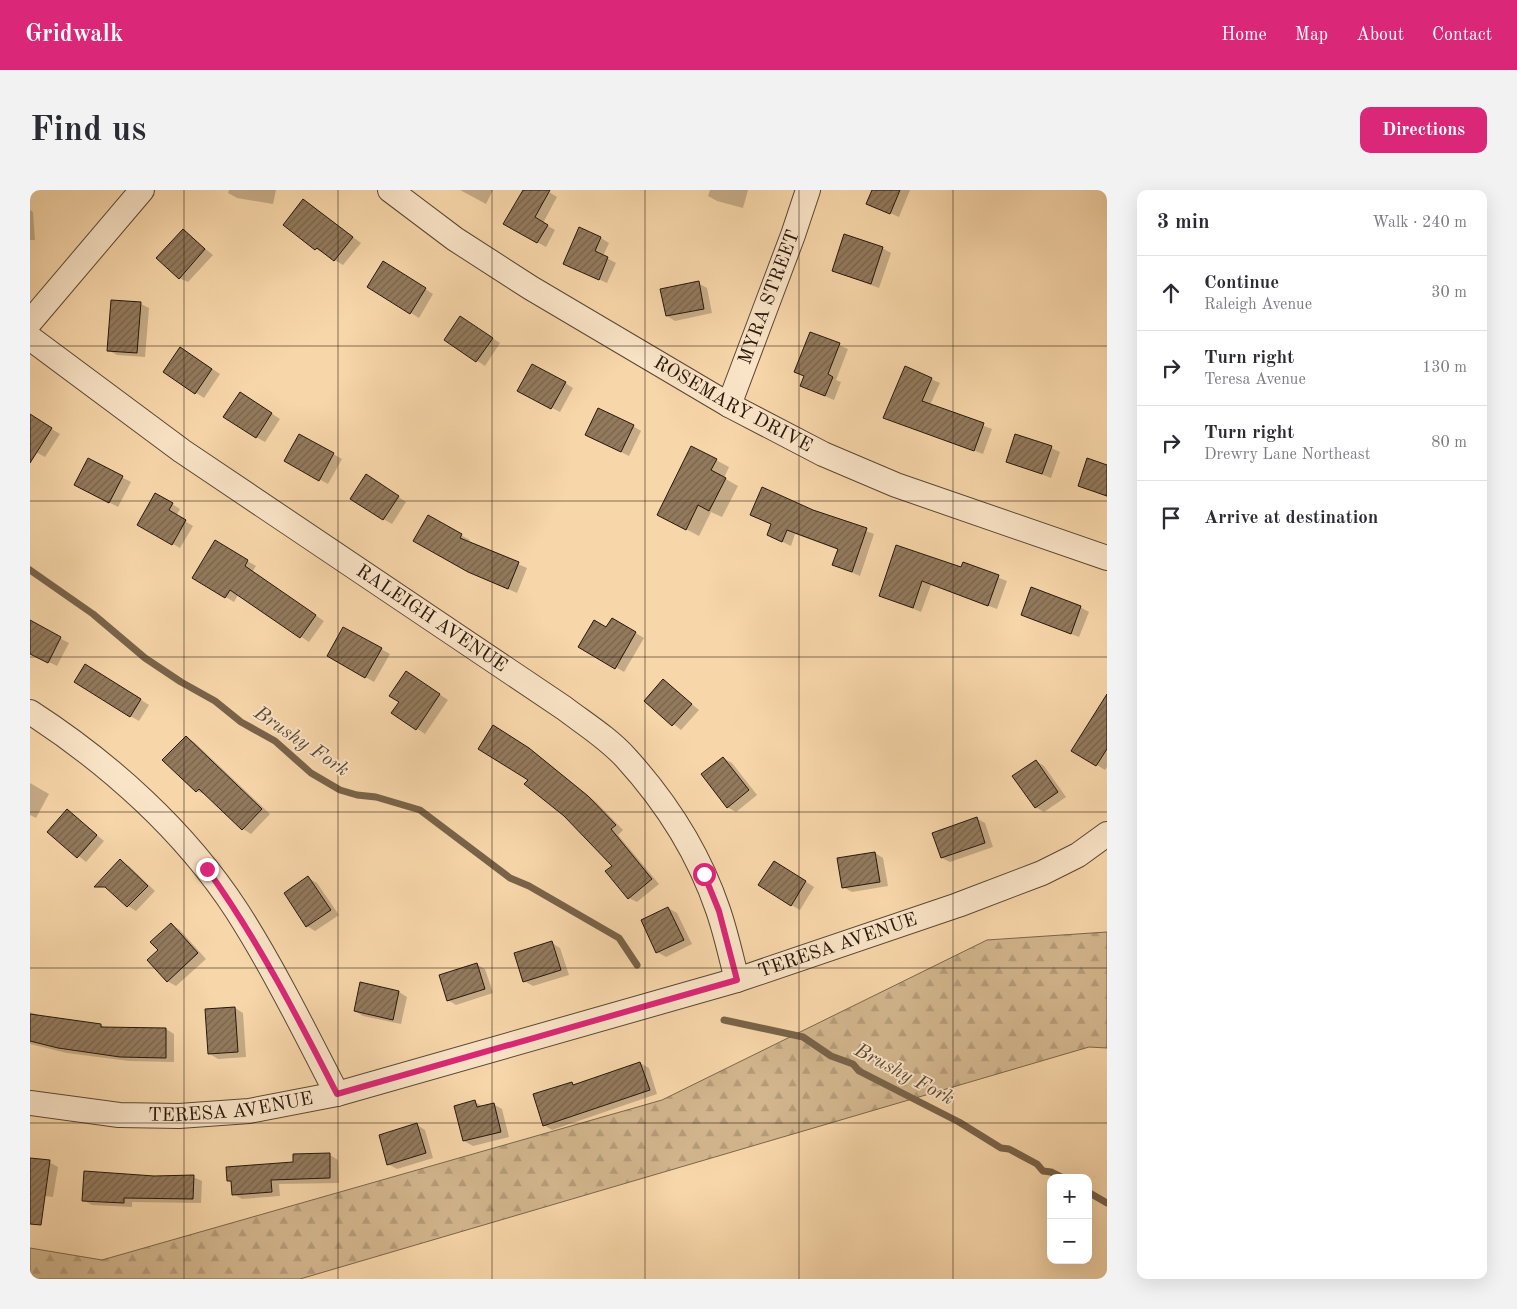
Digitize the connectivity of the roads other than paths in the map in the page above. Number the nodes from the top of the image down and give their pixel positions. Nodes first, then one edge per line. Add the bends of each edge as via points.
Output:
1 (142, 190) edge
2 (390, 190) edge
3 (808, 190) edge
4 (30, 322) edge
5 (30, 338) edge
6 (729, 405) junction
7 (1107, 558) edge
8 (30, 712) edge
9 (1107, 834) edge
10 (737, 980) junction
11 (337, 1094) junction
12 (30, 1103) edge

1 - 4 street
2 - 6 street, ROSEMARY DRIVE via 455,239 531,288
3 - 6 street, MYRA STREET via 794,236
5 - 10 street, RALEIGH AVENUE via 182,451 564,708 612,744 670,813 686,838 719,911
6 - 7 street, ROSEMARY DRIVE via 823,454 896,485
8 - 11 street via 116,776 207,869 272,969
9 - 10 street, TERESA AVENUE via 1078,855 1042,873
10 - 11 street, TERESA AVENUE
11 - 12 street, TERESA AVENUE via 249,1111 179,1116 119,1115

